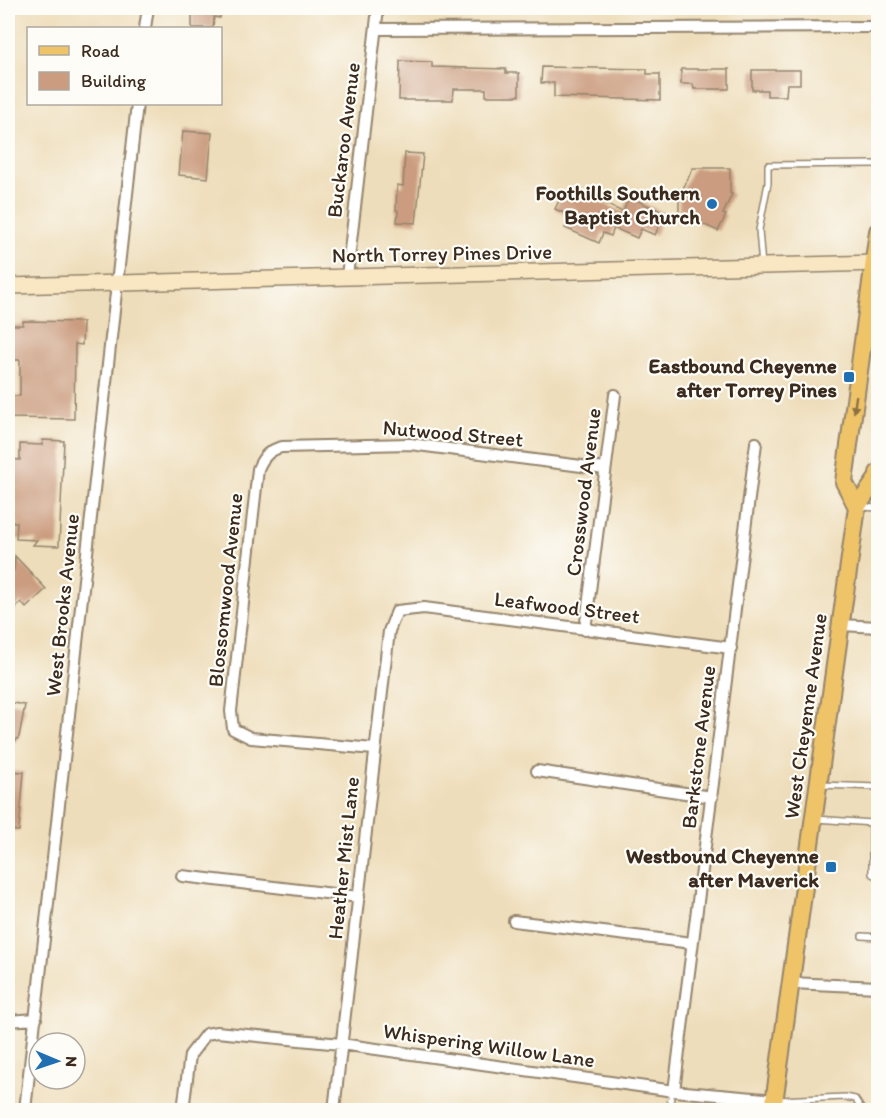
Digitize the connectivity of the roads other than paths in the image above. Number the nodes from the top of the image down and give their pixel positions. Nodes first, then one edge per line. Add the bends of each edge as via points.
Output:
1 (148, 8) edge
2 (378, 8) edge
3 (146, 27) edge
4 (879, 27) edge
5 (376, 29) junction
6 (137, 105) edge
7 (879, 164) edge
8 (879, 231) edge
9 (876, 263) edge
10 (762, 266) junction
11 (347, 276) junction
12 (116, 283) junction
13 (8, 286) edge
14 (615, 395) dead end
15 (756, 443) dead end
16 (263, 457) joint
17 (605, 469) junction
18 (879, 473) edge
19 (857, 507) junction
20 (879, 508) edge
21 (397, 611) joint
22 (841, 625) junction
23 (879, 627) edge
24 (585, 630) junction
25 (731, 648) junction
26 (374, 749) junction
27 (537, 771) dead end
28 (819, 784) junction
29 (879, 787) edge
30 (712, 797) junction
31 (814, 818) junction
32 (182, 876) dead end
33 (879, 877) edge
34 (359, 897) junction
35 (514, 921) dead end
36 (862, 936) dead end
37 (879, 937) edge
38 (692, 943) junction
39 (791, 983) junction
40 (879, 987) edge
41 (36, 1019) junction
42 (8, 1021) edge
43 (341, 1044) junction
44 (673, 1091) junction
45 (774, 1105) edge
46 (25, 1110) edge
47 (183, 1110) edge
48 (334, 1110) edge
49 (669, 1110) edge
50 (862, 1110) edge

1 - 3 street
2 - 5 street, Buckaroo Avenue
4 - 5 street
5 - 11 street, Buckaroo Avenue
6 - 12 street, West Brooks Avenue
7 - 10 lane via 768,165 759,230
8 - 9 main road
9 - 10 main road, North Torrey Pines Drive
9 -> 19 main road via 844,482
10 - 11 main road, North Torrey Pines Drive
11 - 12 main road, North Torrey Pines Drive
12 - 13 main road, North Torrey Pines Drive
12 - 41 street, West Brooks Avenue
14 - 17 street, Crosswood Avenue
15 - 25 street, Barkstone Avenue
16 - 17 street, Nutwood Street via 282,447 410,444
16 - 26 street, Blossomwood Avenue via 256,481 231,711 233,729 250,738
17 - 24 street, Crosswood Avenue
18 - 19 main road, West Cheyenne Avenue
19 - 20 lane
19 - 22 main road, West Cheyenne Avenue
21 - 24 street, Leafwood Street via 424,608
21 - 26 street, Heather Mist Lane via 389,631
22 - 23 street
22 - 28 main road, West Cheyenne Avenue
24 - 25 street, Leafwood Street
25 - 30 street, Barkstone Avenue
26 - 34 street, Heather Mist Lane
27 - 30 street
28 - 29 lane
28 - 31 main road, West Cheyenne Avenue
30 - 38 street, Barkstone Avenue
31 - 33 lane via 872,823 872,874
31 - 39 main road, West Cheyenne Avenue
32 - 34 street
34 - 43 street, Heather Mist Lane
35 - 38 street
36 - 37 lane
38 - 44 street, Barkstone Avenue
39 - 40 street
39 - 45 main road, West Cheyenne Avenue
41 - 42 street
41 - 46 street, West Brooks Avenue
43 - 44 street, Whispering Willow Lane
43 - 47 street, Whispering Willow Lane via 206,1034 190,1055
43 - 48 street, Heather Mist Lane
44 - 45 street, Whispering Willow Lane
44 - 49 lane
45 - 50 lane via 845,1096 855,1099

